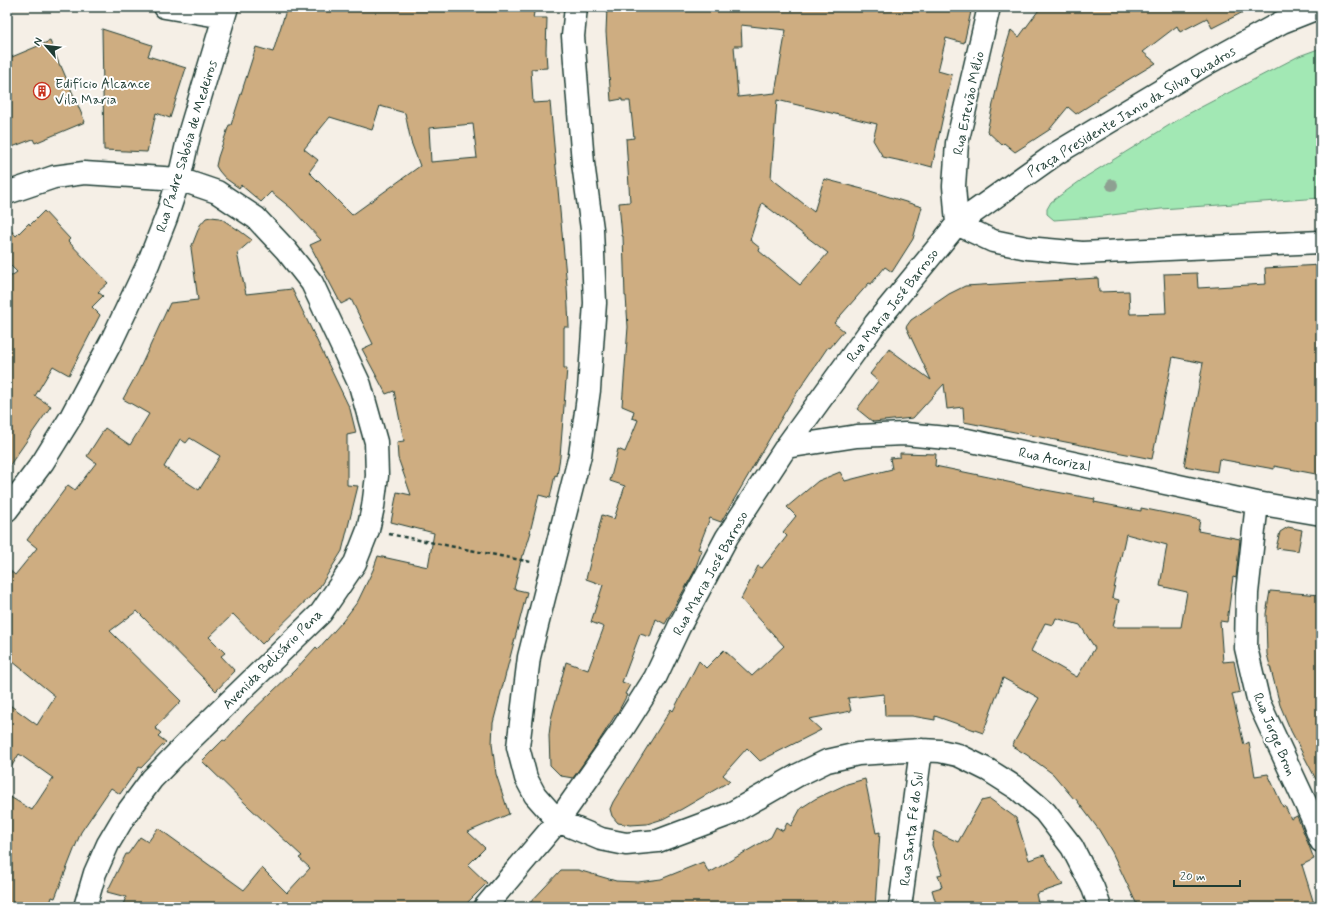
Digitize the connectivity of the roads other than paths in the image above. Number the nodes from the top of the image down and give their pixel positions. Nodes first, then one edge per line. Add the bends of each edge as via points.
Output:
1 (165, 7) edge
2 (576, 7) edge
3 (990, 7) edge
4 (1315, 8) edge
5 (225, 12) edge
6 (179, 179) junction
7 (7, 193) edge
8 (957, 224) junction
9 (1321, 242) edge
10 (786, 447) junction
11 (1257, 503) junction
12 (7, 510) edge
13 (1321, 514) edge
14 (921, 750) junction
15 (558, 821) junction
16 (1321, 842) edge
17 (85, 907) edge
18 (485, 907) edge
19 (900, 907) edge
20 (1100, 907) edge

1 - 5 street
2 - 15 street via 573,36 583,163 592,229 595,303 590,390 580,456 529,657 518,747 526,778 535,795
3 - 8 street, Rua Estevão Mélio via 957,143 954,186
4 - 8 street, Praça Presidente Janio da Silva Quadros via 1256,36 1058,153
5 - 6 street, Rua Padre Sabóia de Medeiros via 190,131
6 - 7 street, Avenida Belisário Pena via 84,173 54,177
6 - 12 street, Rua Padre Sabóia de Medeiros via 148,264 112,342 43,462
6 - 17 street, Avenida Belisário Pena via 217,192 256,218 312,283 360,385 376,442 377,476 368,530 355,563 321,613 152,779 108,844 95,872
8 - 9 street via 993,241 1027,248 1082,253
8 - 10 street, Rua Maria José Barroso via 875,324
10 - 11 street, Rua Acorizal via 857,436 905,434 967,440
10 - 15 street, Rua Maria José Barroso via 727,537 655,678
11 - 13 street, Rua Acorizal
11 - 16 street, Rua Jorge Bron via 1247,593 1246,648 1259,703
14 - 15 street via 858,754 827,761 730,814 658,841 626,844 601,839
14 - 19 street, Rua Santa Fé do Sul
14 - 20 street via 958,755 988,770 1018,789 1045,812 1072,847
15 - 18 street, Rua Maria José Barroso

